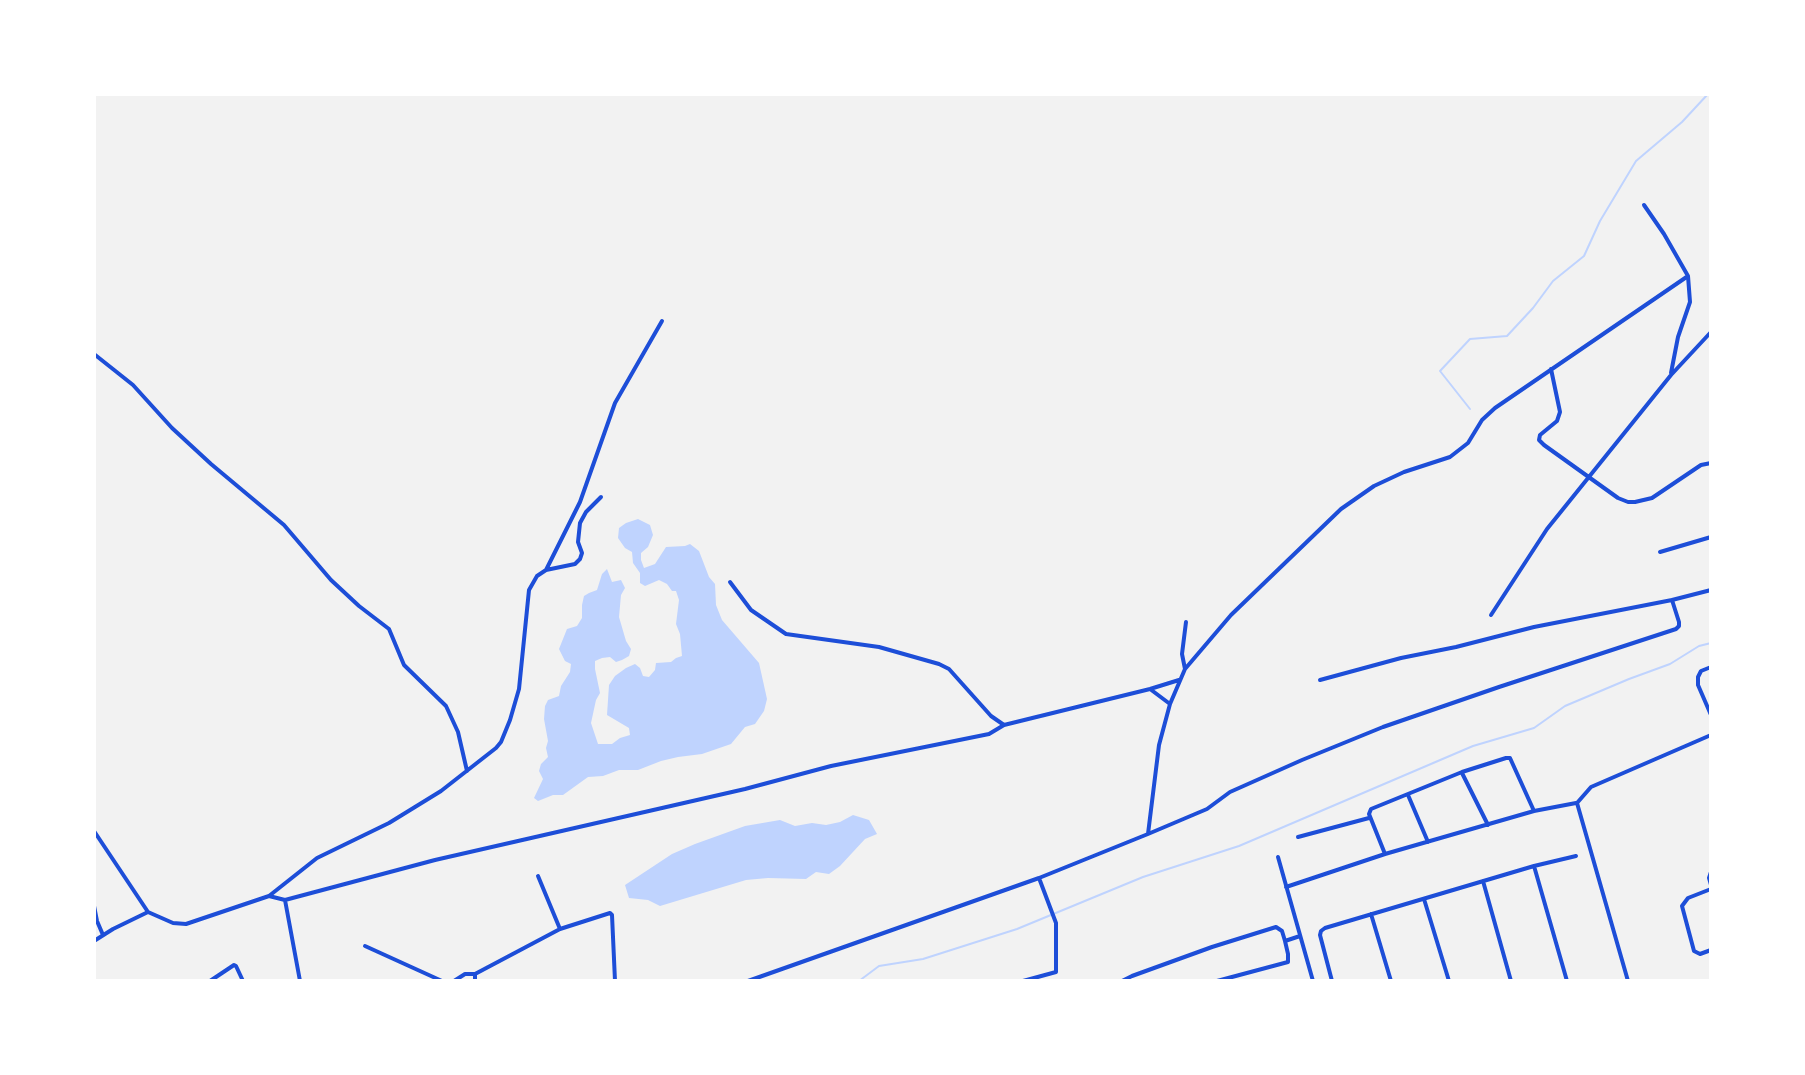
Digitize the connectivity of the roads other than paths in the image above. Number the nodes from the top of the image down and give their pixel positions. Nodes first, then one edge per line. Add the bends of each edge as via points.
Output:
1 (1644, 205) dead end
2 (1688, 276) junction
3 (662, 321) dead end
4 (1711, 332) edge
5 (94, 354) edge
6 (1551, 369) junction
7 (1671, 375) junction
8 (1711, 463) edge
9 (1589, 477) junction
10 (601, 497) dead end
11 (1711, 537) edge
12 (1660, 552) dead end
13 (546, 570) junction
14 (730, 582) dead end
15 (1711, 590) edge
16 (1672, 600) junction
17 (1491, 615) dead end
18 (1186, 622) dead end
19 (1711, 667) edge
20 (1185, 669) junction
21 (1179, 680) junction
22 (1320, 680) dead end
23 (1150, 689) junction
24 (1170, 704) junction
25 (1711, 715) edge
26 (1004, 725) junction
27 (1711, 735) edge
28 (467, 771) junction
29 (1462, 772) junction
30 (1408, 795) junction
31 (1577, 803) junction
32 (1534, 811) junction
33 (1370, 817) junction
34 (1488, 825) junction
35 (94, 831) edge
36 (1148, 834) junction
37 (1298, 837) dead end
38 (1428, 842) junction
39 (1385, 854) junction
40 (1576, 856) dead end
41 (1278, 857) dead end
42 (1534, 866) junction
43 (1711, 872) edge
44 (538, 876) dead end
45 (1039, 878) junction
46 (1483, 881) junction
47 (1286, 887) junction
48 (1711, 887) edge
49 (269, 896) junction
50 (1424, 899) junction
51 (285, 900) junction
52 (94, 906) edge
53 (148, 912) junction
54 (1371, 914) junction
55 (560, 929) junction
56 (103, 935) junction
57 (1300, 936) junction
58 (94, 941) edge
59 (1285, 941) junction
60 (365, 946) dead end
61 (1711, 950) edge
62 (1056, 972) junction
63 (475, 974) junction
64 (210, 981) edge
65 (243, 981) edge
66 (300, 981) edge
67 (442, 981) edge
68 (454, 981) edge
69 (475, 981) edge
70 (615, 981) edge
71 (748, 981) edge
72 (1023, 981) edge
73 (1058, 981) edge
74 (1122, 981) edge
75 (1217, 981) edge
76 (1313, 981) edge
77 (1332, 981) edge
78 (1391, 981) edge
79 (1449, 981) edge
80 (1511, 981) edge
81 (1567, 981) edge
82 (1628, 981) edge

1 - 2 street
2 - 6 street
2 - 7 street via 1690,302
3 - 13 street via 615,403 580,502
4 - 7 street
5 - 28 street via 284,525 331,580 389,629 404,665 446,706
6 - 9 street via 1560,412 1539,440
6 - 20 street via 1495,408 1450,457 1374,486 1341,509 1231,615
7 - 9 street
8 - 9 street via 1652,498 1635,502 1618,498
9 - 17 street via 1547,529
10 - 13 street via 580,523 580,559
11 - 12 street
13 - 28 street via 529,590 519,689 510,720 496,748
14 - 26 street via 751,610 786,634 879,647 949,669
15 - 16 street
16 - 22 street via 1534,627
16 - 36 street via 1676,629 1383,727 1230,792 1207,809
18 - 20 street
19 - 25 street via 1701,671 1698,685
20 - 21 street
21 - 23 street
21 - 24 street
23 - 24 street
23 - 26 street
24 - 36 street via 1159,745
26 - 51 street via 989,734 831,766
27 - 31 street via 1591,787
28 - 49 street via 389,823 317,858
29 - 30 street
29 - 32 street via 1510,758
29 - 34 street
30 - 33 street via 1371,809
30 - 38 street
31 - 32 street
31 - 82 street
32 - 34 street
33 - 37 street
33 - 39 street
34 - 38 street
35 - 53 street
36 - 45 street
38 - 39 street
39 - 47 street
40 - 42 street
41 - 47 street
42 - 46 street
42 - 81 street
43 - 48 street
44 - 55 street
45 - 62 street via 1056,923
45 - 71 street
46 - 50 street
46 - 80 street
47 - 57 street
48 - 61 street via 1682,906 1694,951
49 - 51 street
49 - 53 street via 186,924
50 - 54 street
50 - 79 street
51 - 66 street
52 - 56 street
53 - 56 street
54 - 77 street via 1321,931
54 - 78 street
55 - 63 street
55 - 70 street via 610,913
56 - 58 street
57 - 59 street
57 - 76 street
59 - 74 street via 1276,927
59 - 75 street via 1288,962
60 - 67 street
62 - 72 street
62 - 73 street
63 - 68 street
63 - 69 street
64 - 65 street via 234,965

